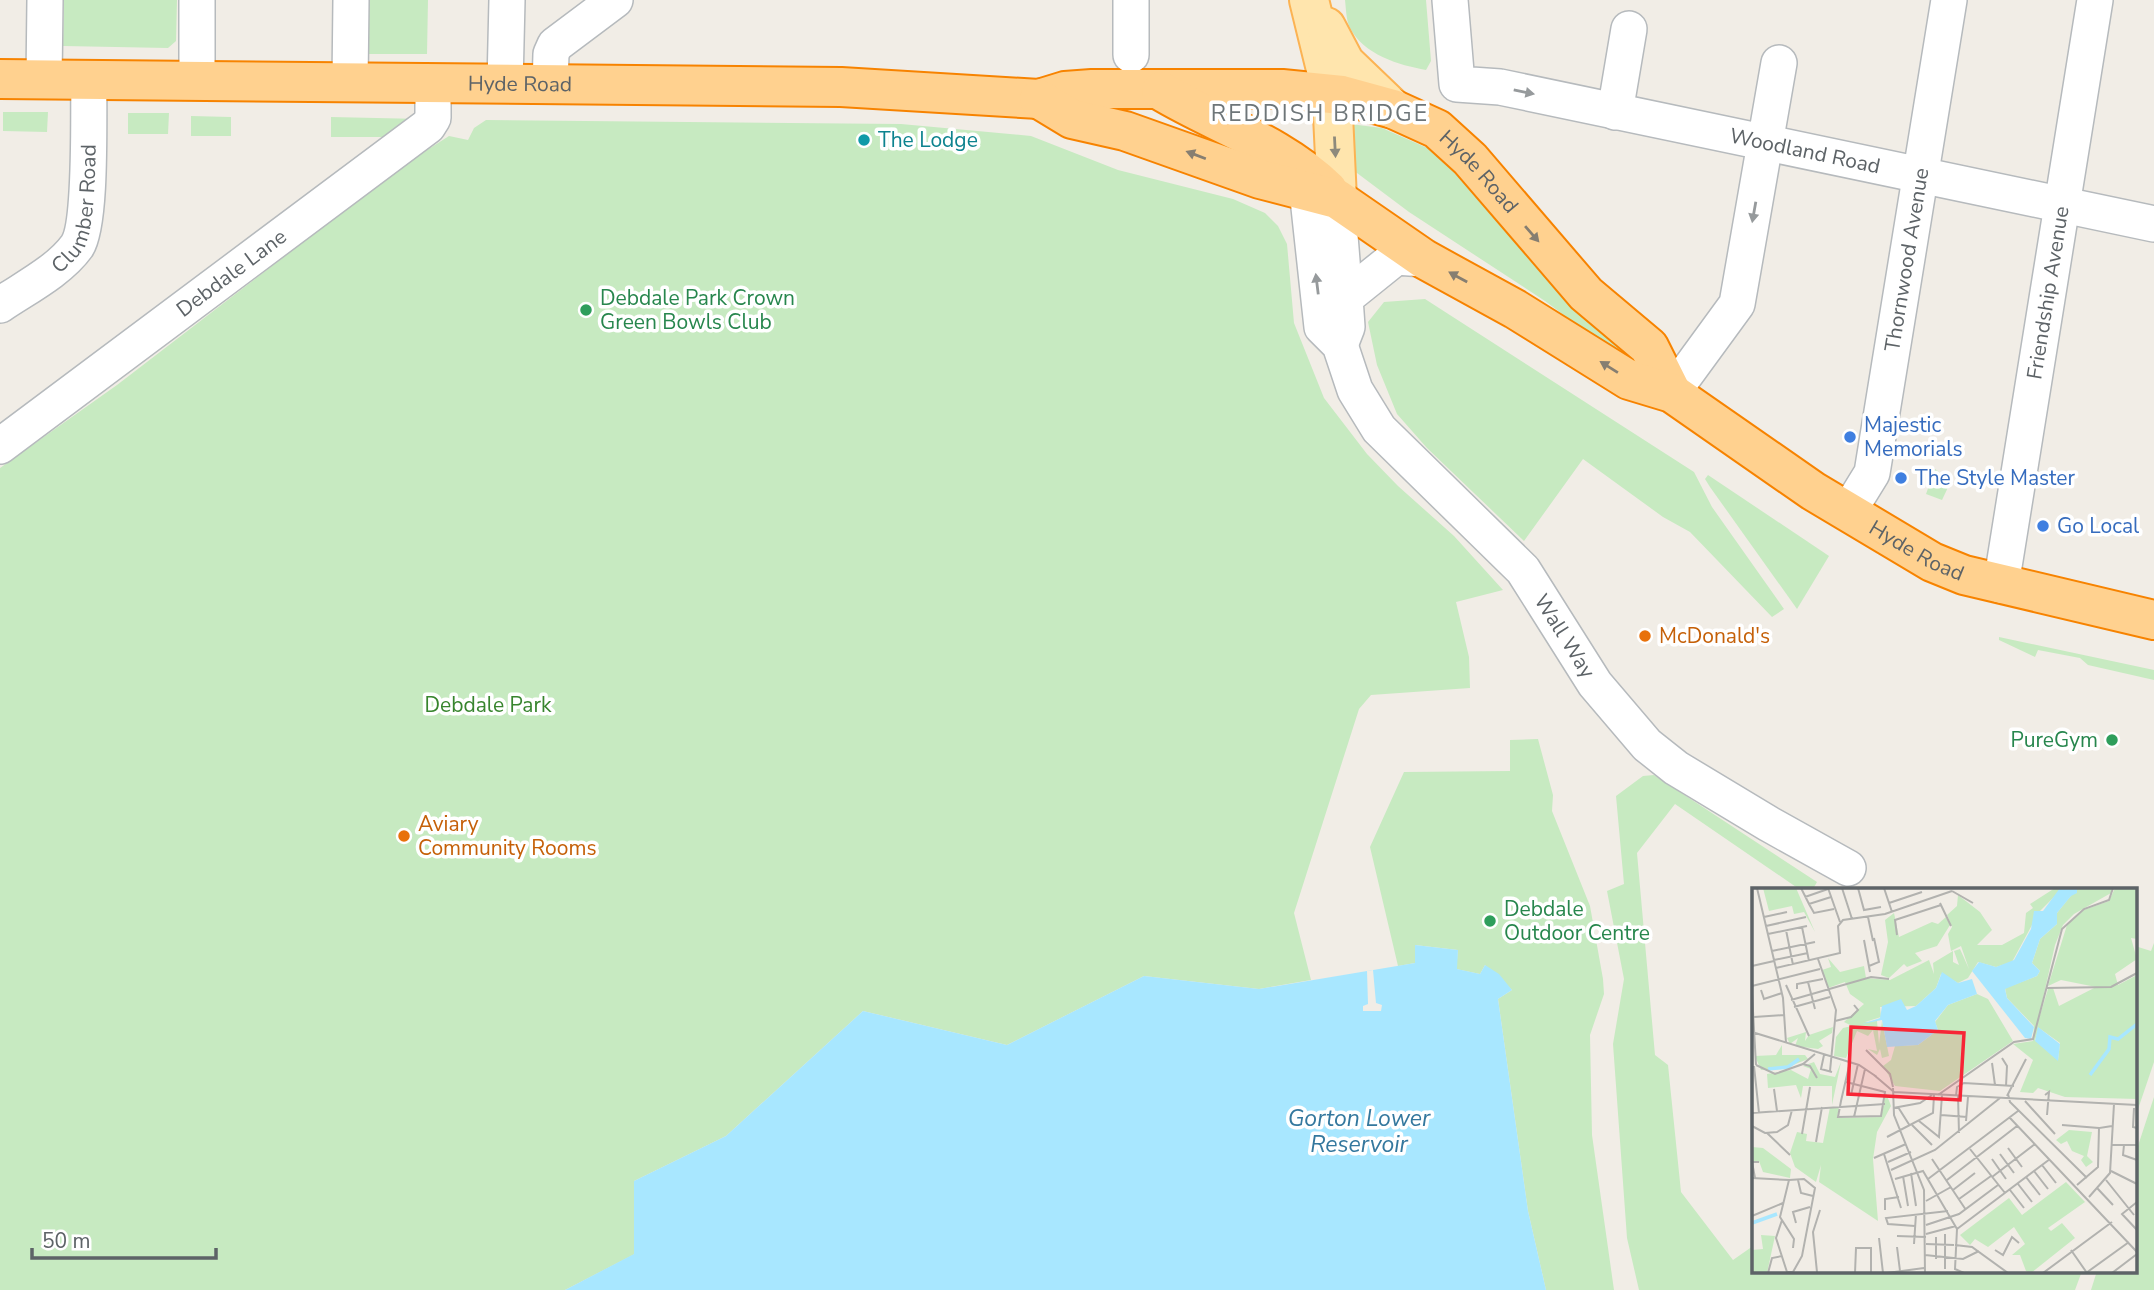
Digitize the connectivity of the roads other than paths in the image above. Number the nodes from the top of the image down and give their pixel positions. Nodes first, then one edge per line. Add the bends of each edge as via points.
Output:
1 (45, 0) edge
2 (197, 0) edge
3 (351, 0) edge
4 (507, 0) edge
5 (615, 0) edge
6 (1131, 0) edge
7 (1309, 0) edge
8 (1450, 0) edge
9 (1949, 0) edge
10 (2095, 0) edge
11 (1629, 29) dead end
12 (1131, 55) dead end
13 (1779, 63) dead end
14 (0, 79) edge
15 (44, 80) junction
16 (89, 80) junction
17 (197, 81) junction
18 (349, 82) junction
19 (433, 83) junction
20 (505, 84) junction
21 (550, 85) junction
22 (1332, 86) junction
23 (1159, 90) junction
24 (1040, 99) junction
25 (1615, 111) junction
26 (1766, 144) junction
27 (1918, 177) junction
28 (1317, 186) junction
29 (2061, 205) junction
30 (2154, 225) edge
31 (1403, 256) junction
32 (1345, 298) junction
33 (0, 305) edge
34 (1340, 345) junction
35 (1672, 393) junction
36 (0, 446) edge
37 (1848, 512) junction
38 (2001, 585) junction
39 (2153, 615) edge
40 (1848, 868) dead end

1 - 15 street
2 - 17 street
3 - 18 street
4 - 20 street
5 - 21 street via 555,45
6 - 12 street
7 - 22 main road, Wall Way
8 -> 25 street, Woodland Road via 1457,84 1500,87
9 - 27 street, Thornwood Avenue
10 - 29 street, Friendship Avenue
11 - 25 street
13 - 26 street
14 - 15 highway, Hyde Road
15 - 16 highway, Hyde Road
16 - 17 highway, Hyde Road
16 - 33 street, Clumber Road via 85,221 78,245
17 - 18 highway, Hyde Road
18 - 19 highway, Hyde Road
19 - 20 highway, Hyde Road
19 - 36 street, Debdale Lane via 433,118 428,126
20 - 21 highway, Hyde Road
21 - 24 highway, Hyde Road via 841,88
22 - 23 highway, Hyde Road
22 - 28 main road, Wall Way
22 -> 35 highway, Hyde Road via 1437,129 1470,159 1586,293 1649,347
23 - 24 highway, Hyde Road via 1065,91
23 - 28 highway
28 -> 24 highway, Hyde Road via 1260,179 1136,134 1072,119
25 - 26 street, Woodland Road
26 - 27 street, Woodland Road
26 -> 35 street via 1737,304
27 - 29 street, Woodland Road
27 - 37 street, Thornwood Avenue via 1872,473
28 - 31 highway, Hyde Road
28 - 32 street, Wall Way
34 -> 28 street, Wall Way via 1322,327
29 - 30 street, Woodland Road
29 - 38 street, Friendship Avenue
31 - 32 street
35 -> 31 highway, Hyde Road via 1629,380 1515,309
32 - 34 street, Wall Way via 1347,327
34 - 40 street, Wall Way via 1355,390 1379,429 1523,570 1595,684 1647,745 1676,768
35 - 37 highway, Hyde Road
37 - 38 highway, Hyde Road via 1931,562
38 - 39 highway, Hyde Road

